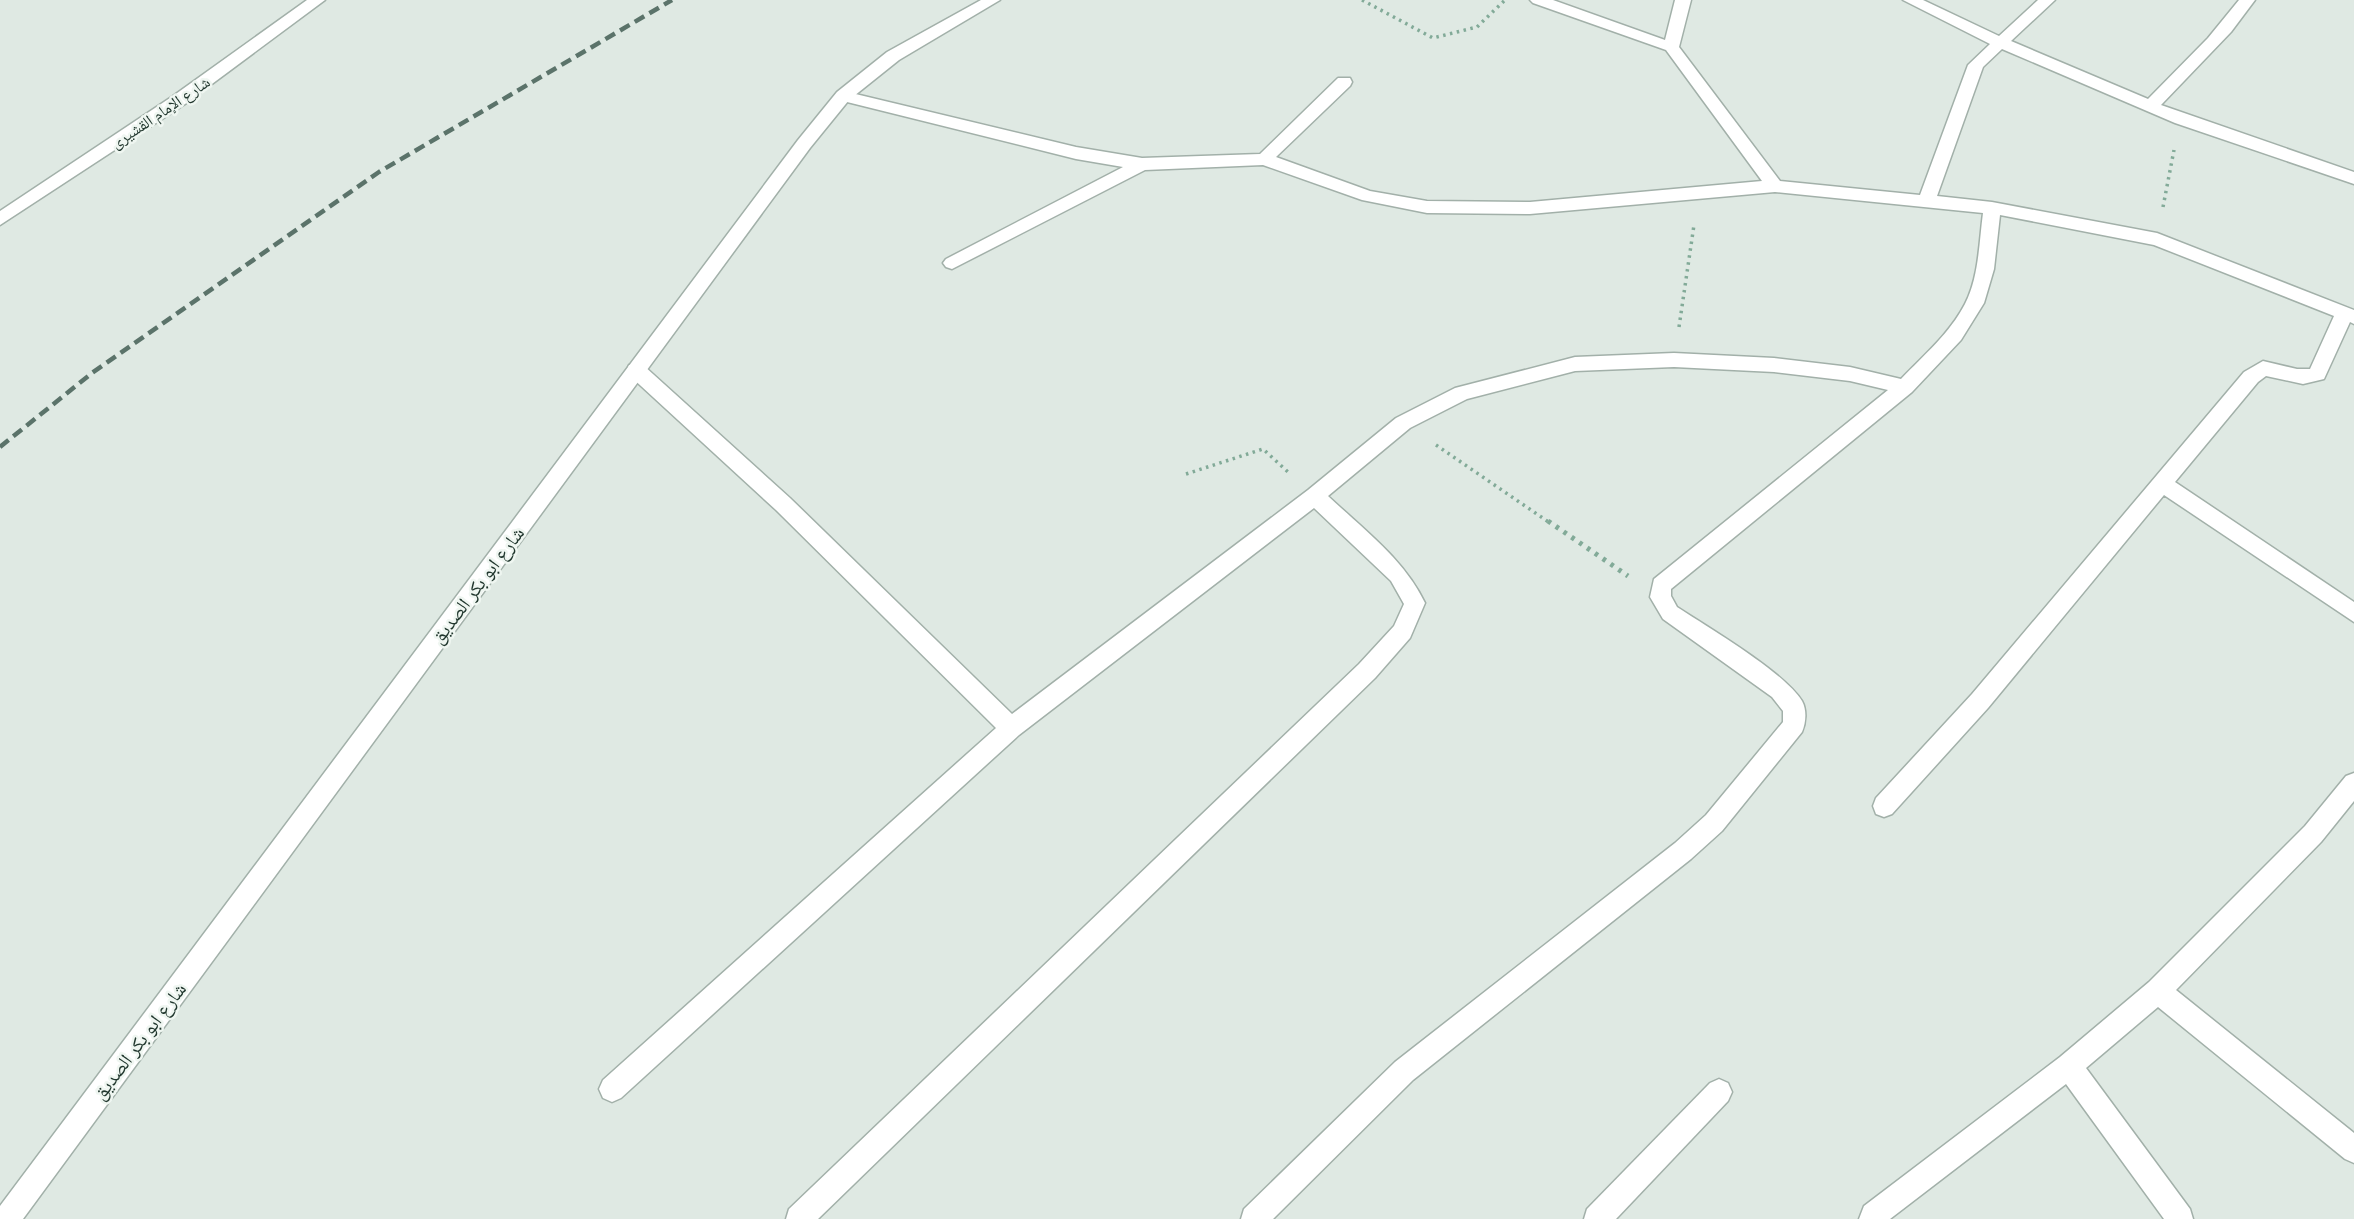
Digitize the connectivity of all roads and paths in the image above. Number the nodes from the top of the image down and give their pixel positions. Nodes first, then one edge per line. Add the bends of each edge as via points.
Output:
1 (317, 0) edge
2 (992, 0) edge
3 (1362, 0) edge
4 (1505, 0) edge
5 (1538, 0) edge
6 (1683, 0) edge
7 (1911, 0) edge
8 (2047, 0) edge
9 (2247, 0) edge
10 (1999, 42) junction
11 (1671, 47) junction
12 (1344, 82) dead end
13 (844, 96) junction
14 (2151, 106) junction
15 (2181, 119) junction
16 (1265, 159) junction
17 (1142, 164) junction
18 (2354, 178) edge
19 (1774, 186) junction
20 (1698, 195) junction
21 (1927, 200) junction
22 (1993, 208) junction
23 (0, 219) edge
24 (2157, 239) junction
25 (952, 263) dead end
26 (2350, 315) edge
27 (1674, 359) junction
28 (636, 370) junction
29 (1905, 387) junction
30 (1403, 423) junction
31 (1186, 474) dead end
32 (2163, 484) junction
33 (1315, 496) junction
34 (1660, 597) junction
35 (2354, 613) edge
36 (1011, 728) junction
37 (2354, 783) edge
38 (1884, 806) dead end
39 (2158, 991) junction
40 (2069, 1066) junction
41 (612, 1089) dead end
42 (1719, 1092) dead end
43 (2354, 1150) edge
44 (7, 1219) edge
45 (799, 1219) edge
46 (1254, 1219) edge
47 (1597, 1219) edge
48 (1872, 1219) edge
49 (2180, 1219) edge

1 - 23 street, شارع الإمام القشيرى via 179,100
2 - 13 street, شارع ابو بكر الصديق via 893,56
3 - 4 path via 1433,38 1477,27
5 - 11 street
6 - 11 street
7 - 10 street
8 - 10 street
9 - 14 street via 2235,19
10 - 14 street
10 - 21 street via 1976,65
11 - 19 street
12 - 16 street
13 - 17 street via 1076,153
13 - 28 street, شارع ابو بكر الصديق
14 - 15 street
15 - 18 street
15 - 24 path
16 - 17 street
16 - 20 street via 1368,196 1427,207 1530,208
17 - 25 street
19 - 20 street
19 - 21 street
20 - 27 path
21 - 22 street
22 - 24 street
22 - 29 street via 1975,303 1955,335
24 - 26 street
26 - 32 street via 2317,373 2295,377 2263,368
27 - 29 street via 1850,374
27 - 30 street via 1575,364 1504,380 1462,393
28 - 36 street via 783,504
28 - 44 street, شارع ابو بكر الصديق
29 - 34 street via 1661,585
30 - 33 street
30 - 34 path
31 - 33 path via 1263,449
32 - 35 street
32 - 38 street via 1980,701
33 - 36 street
33 - 45 street via 1398,575 1415,603 1402,632 1367,671
34 - 46 street via 1670,613 1780,690 1794,708 1794,725 1714,823 1404,1071
36 - 41 street
37 - 39 street via 2313,834
39 - 40 street
39 - 43 street
40 - 48 street
40 - 49 street
42 - 47 street

